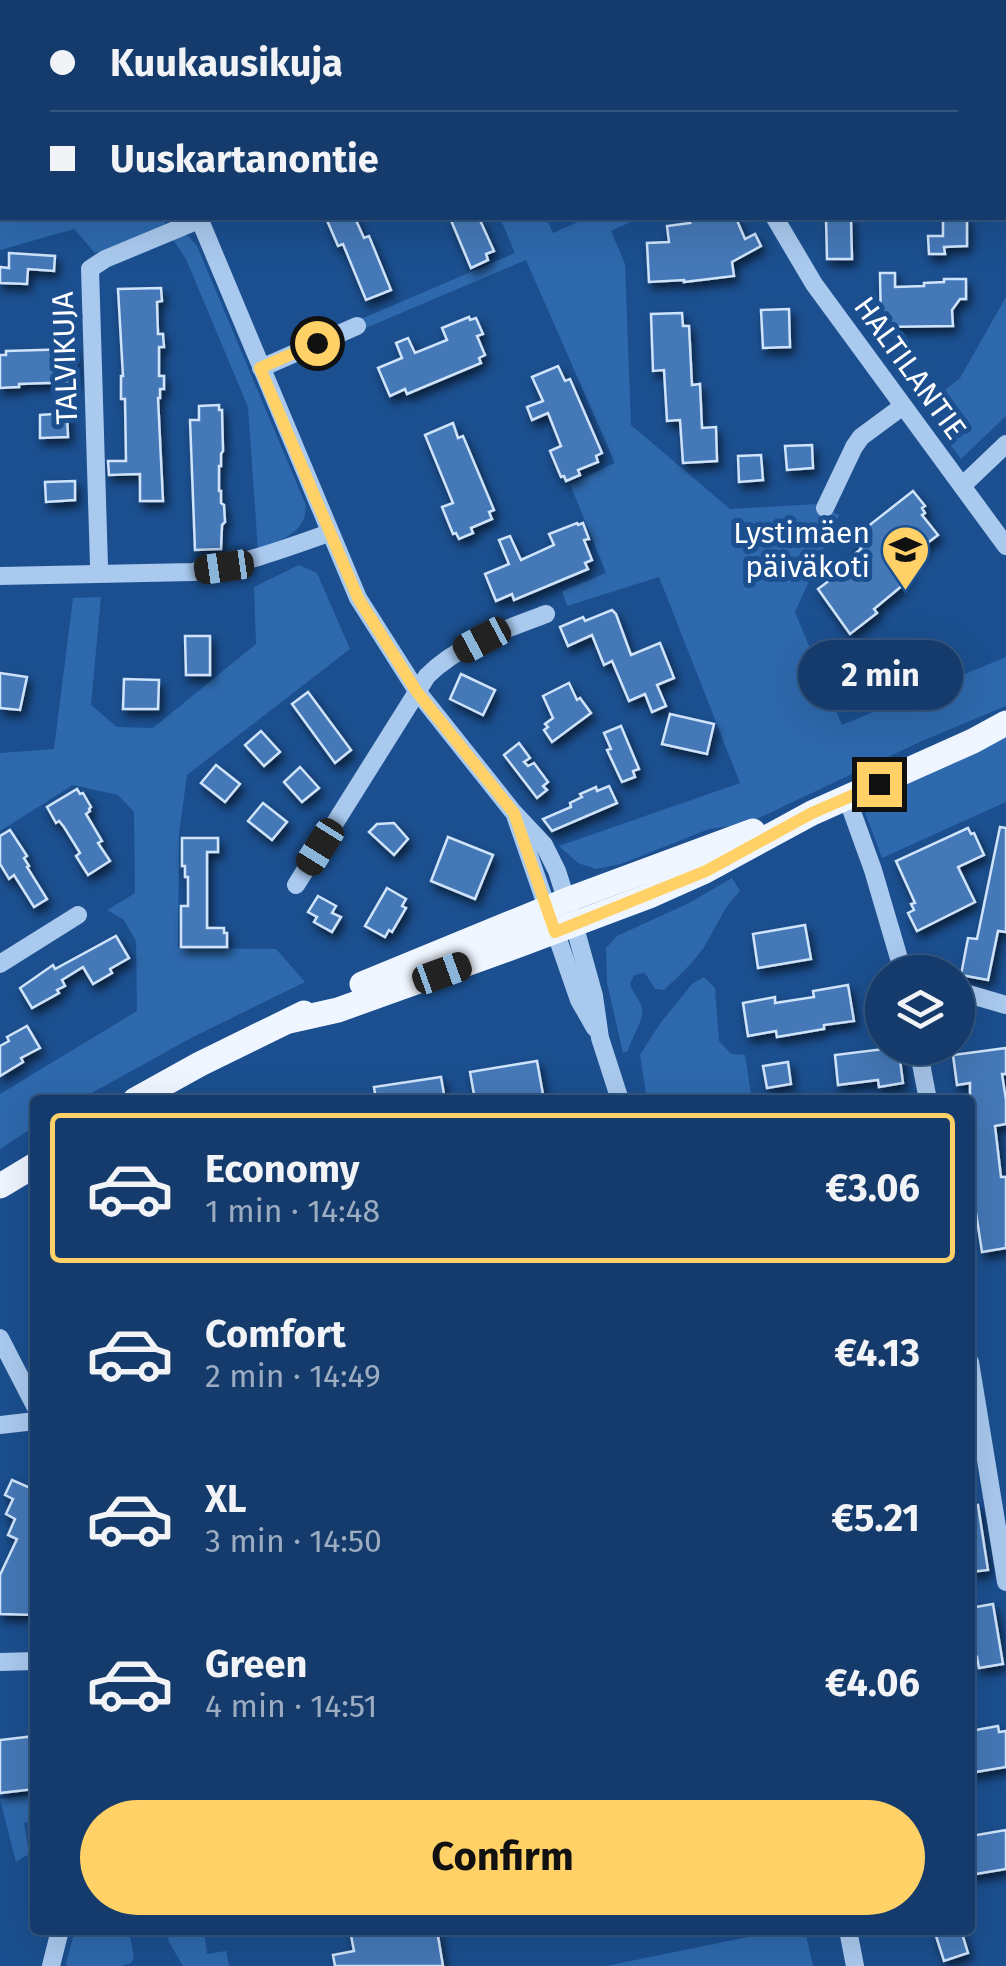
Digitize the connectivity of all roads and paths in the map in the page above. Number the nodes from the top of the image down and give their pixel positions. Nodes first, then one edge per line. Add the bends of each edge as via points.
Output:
1 (193, 220) edge
2 (199, 220) edge
3 (776, 220) edge
4 (357, 326) dead end
5 (260, 368) junction
6 (904, 406) junction
7 (1006, 444) edge
8 (962, 486) junction
9 (825, 508) dead end
10 (329, 533) junction
11 (1006, 546) edge
12 (99, 566) dead end
13 (0, 576) edge
14 (546, 614) dead end
15 (417, 692) junction
16 (1006, 723) edge
17 (847, 798) junction
18 (296, 885) dead end
19 (78, 915) dead end
20 (561, 916) junction
21 (898, 955) edge
22 (0, 964) edge
23 (975, 996) edge
24 (1006, 1005) edge
25 (921, 1065) edge
26 (144, 1095) edge
27 (618, 1095) edge
28 (927, 1095) edge
29 (30, 1168) edge
30 (0, 1186) edge
31 (0, 1338) edge
32 (975, 1393) edge
33 (30, 1396) edge
34 (30, 1422) edge
35 (0, 1425) edge
36 (1006, 1582) edge
37 (30, 1661) edge
38 (0, 1662) edge
39 (59, 1935) edge
40 (849, 1935) edge
41 (51, 1966) edge
42 (855, 1966) edge

1 - 12 street, TALVIKUJA via 90,269
2 - 5 street
3 - 6 street, HALTILANTIE via 814,284
4 - 5 street
5 - 10 street
6 - 8 street, HALTILANTIE
6 - 9 street via 861,437
7 - 8 street
8 - 11 street, HALTILANTIE
10 - 13 street via 193,572
10 - 15 street via 358,598
14 - 15 street via 448,657
15 - 18 street
15 - 20 street via 544,845
16 - 17 main road
17 - 20 main road via 752,831
17 - 21 street
19 - 22 street
20 - 26 main road via 338,1010 290,1021
20 - 27 street via 579,1000
23 - 24 street
25 - 28 street
29 - 30 main road
31 - 33 street
32 - 36 street
34 - 35 street
37 - 38 street
39 - 41 street
40 - 42 street

